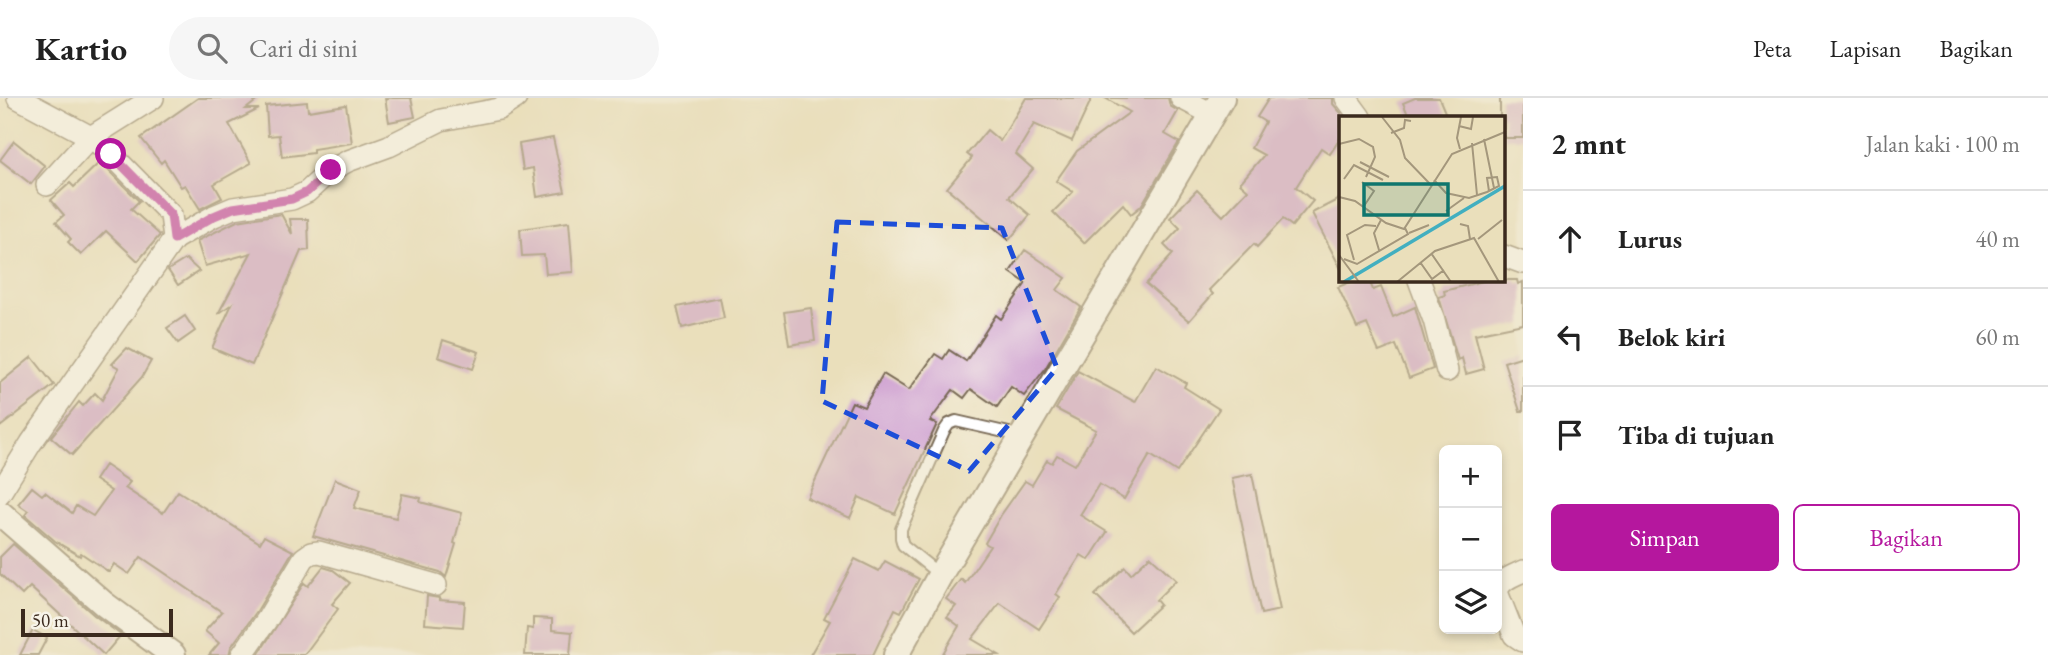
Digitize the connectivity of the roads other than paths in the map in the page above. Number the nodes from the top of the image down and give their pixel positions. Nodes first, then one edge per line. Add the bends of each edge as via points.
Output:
1 (18, 98) edge
2 (153, 98) edge
3 (516, 98) edge
4 (1181, 98) edge
5 (1346, 98) edge
6 (1217, 106) edge
7 (1358, 116) edge
8 (91, 137) junction
9 (47, 185) dead end
10 (174, 239) junction
11 (1506, 257) edge
12 (1523, 263) edge
13 (1420, 282) edge
14 (1447, 371) dead end
15 (1022, 436) junction
16 (0, 493) edge
17 (0, 513) edge
18 (1523, 571) edge
19 (940, 575) junction
20 (1502, 583) edge
21 (436, 585) dead end
22 (1502, 605) edge
23 (1523, 641) edge
24 (173, 655) edge
25 (242, 655) edge
26 (896, 655) edge

1 - 8 street
2 - 8 street
3 - 10 street via 499,109 441,120 331,170 292,199 233,208
4 - 6 street
5 - 7 street
6 - 15 street
8 - 9 street
8 - 10 street via 171,215
10 - 16 street
11 - 12 street
13 - 14 street
15 - 19 street
15 - 19 lane via 956,421 944,431 901,529 903,545
17 - 24 street via 104,604
18 - 20 street
19 - 26 street
21 - 25 street via 311,553
22 - 23 street via 1514,635

